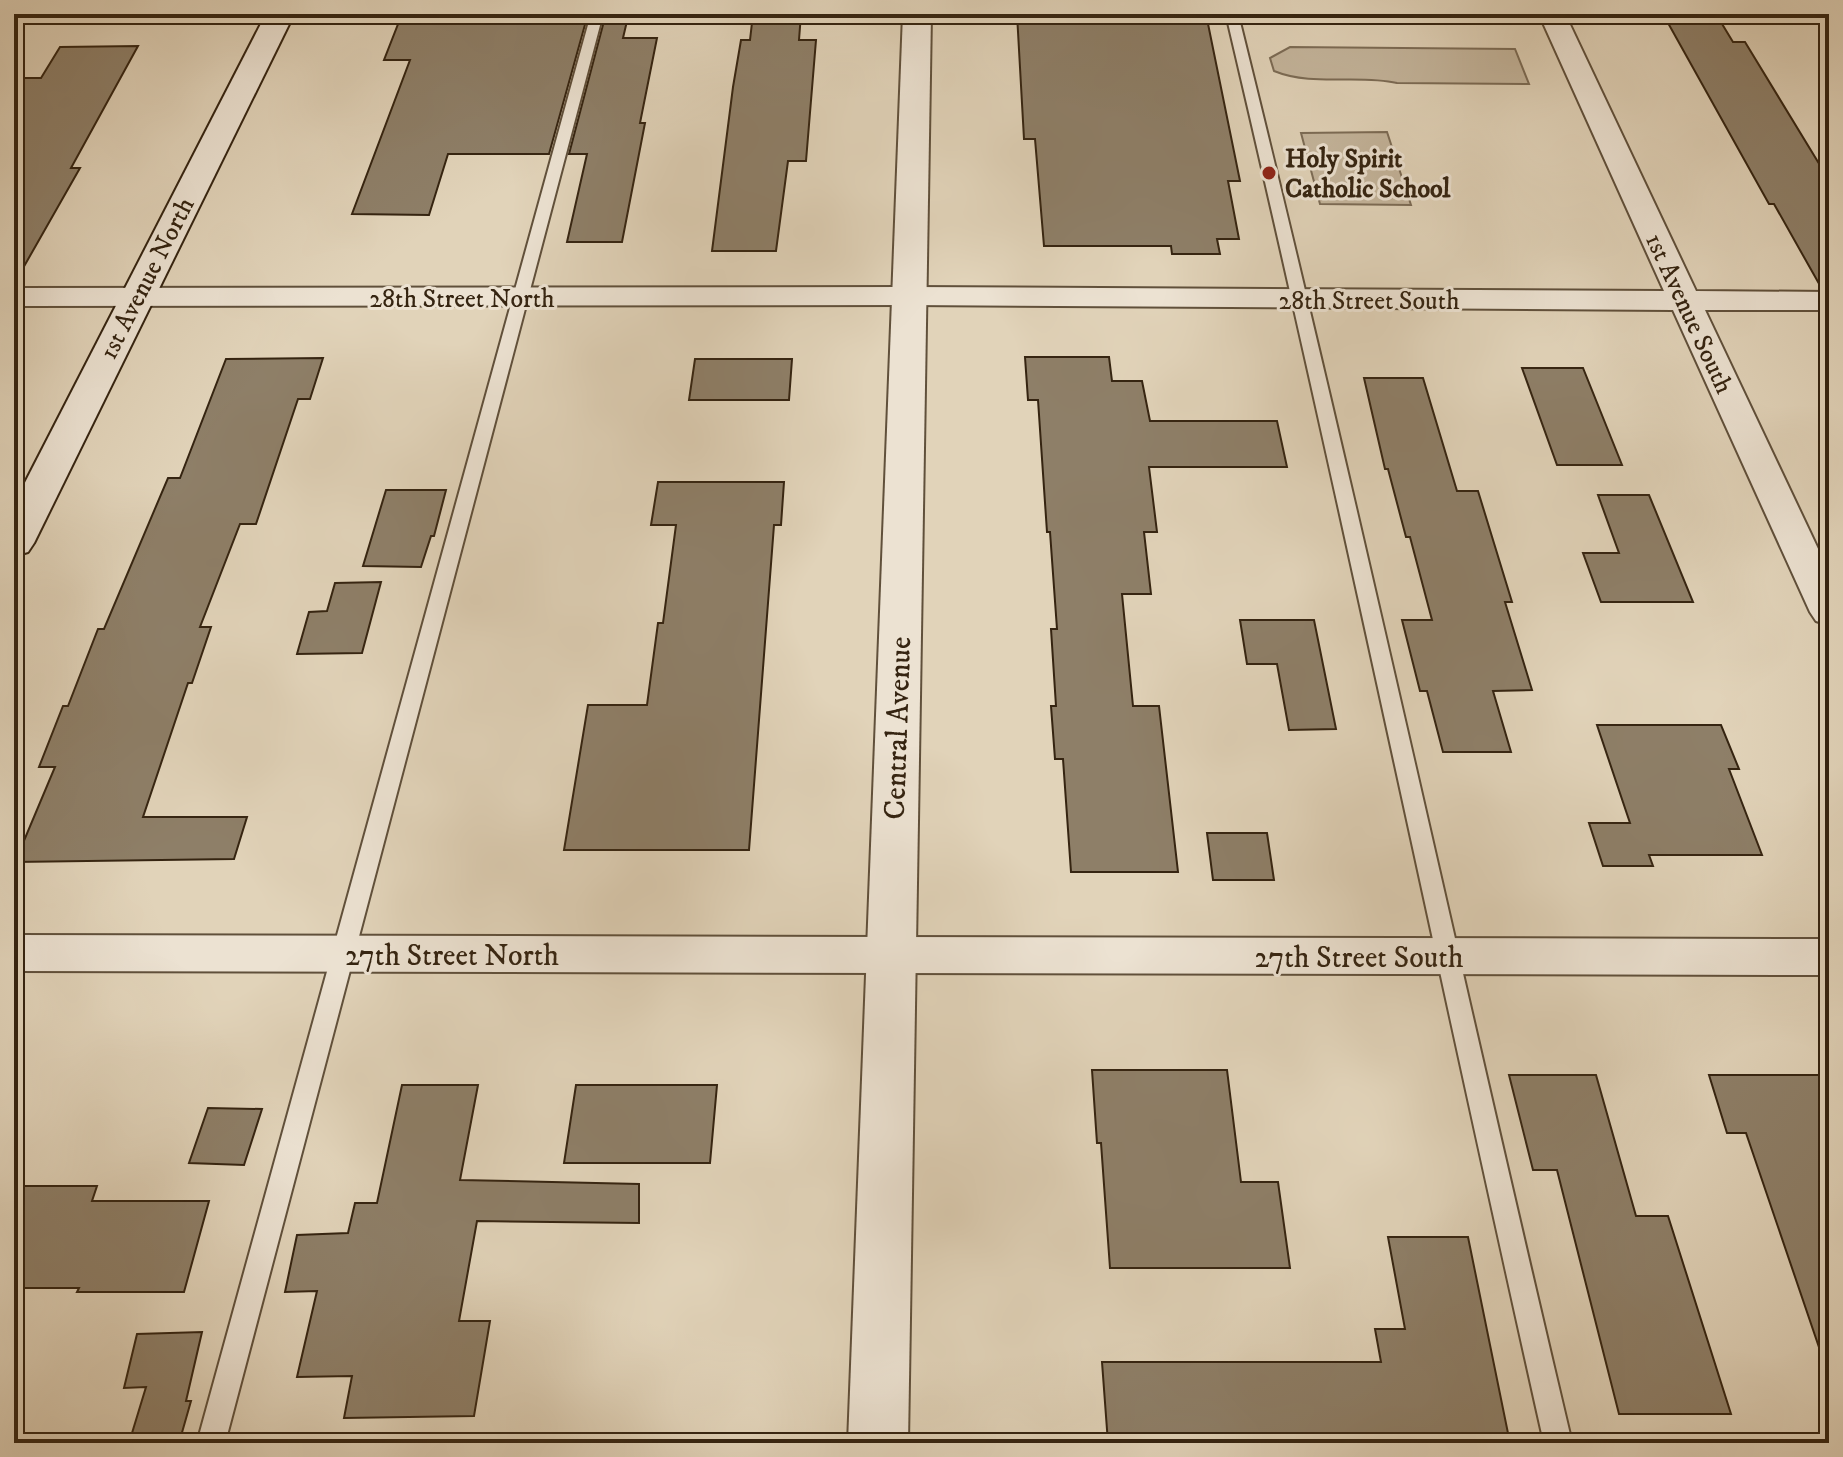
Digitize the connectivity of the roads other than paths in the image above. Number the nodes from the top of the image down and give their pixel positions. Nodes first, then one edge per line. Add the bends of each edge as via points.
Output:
1 (280, 14) edge
2 (597, 14) edge
3 (917, 14) edge
4 (1232, 14) edge
5 (1552, 14) edge
6 (910, 296) junction
7 (14, 297) edge
8 (136, 298) junction
9 (522, 298) junction
10 (1301, 299) junction
11 (1683, 301) junction
12 (1829, 301) edge
13 (14, 543) edge
14 (1829, 612) edge
15 (14, 953) edge
16 (344, 954) junction
17 (890, 956) junction
18 (1446, 957) junction
19 (1829, 957) edge
20 (211, 1443) edge
21 (878, 1443) edge
22 (1558, 1443) edge

1 - 8 street, 1st Avenue North
2 - 9 lane
3 - 6 street, Central Avenue
4 - 10 lane
5 - 11 street, 1st Avenue South
6 - 9 street, 28th Street North
6 - 10 street, 28th Street South
6 - 17 street, Central Avenue
7 - 8 street, 28th Street North
8 - 9 street, 28th Street North
8 - 13 street, 1st Avenue North
9 - 16 lane
10 - 11 street, 28th Street South
10 - 18 lane
11 - 12 street, 28th Street South
11 - 14 street, 1st Avenue South
15 - 16 street, 27th Street North
16 - 17 street, 27th Street North
16 - 20 lane
17 - 18 street, 27th Street South
17 - 21 street, Central Avenue
18 - 19 street, 27th Street South
18 - 22 lane

